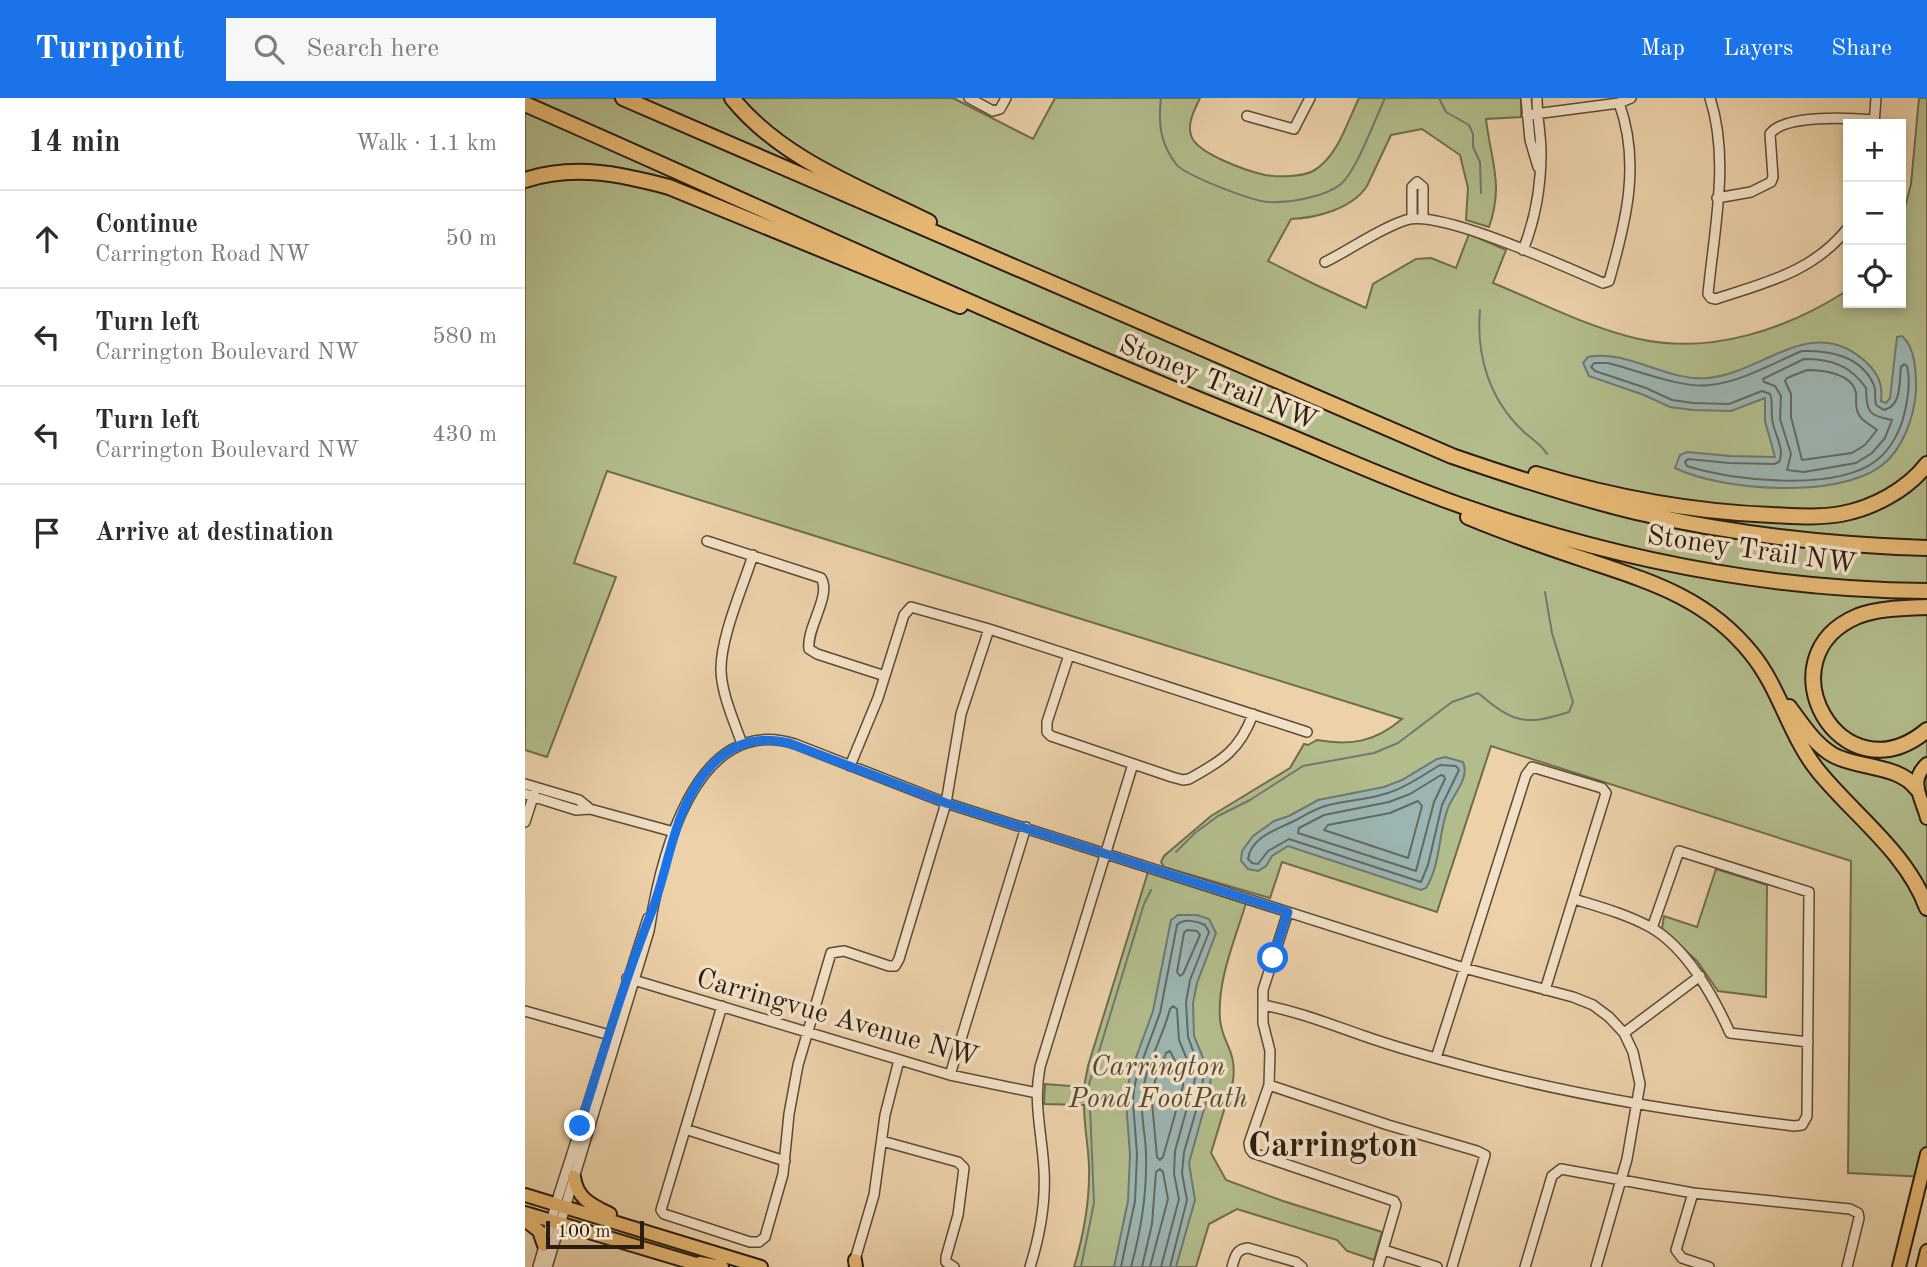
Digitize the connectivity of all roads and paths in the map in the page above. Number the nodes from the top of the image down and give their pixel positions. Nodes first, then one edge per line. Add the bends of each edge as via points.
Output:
1 (623, 98) edge
2 (732, 98) edge
3 (969, 98) edge
4 (1006, 98) edge
5 (1310, 98) edge
6 (1527, 98) edge
7 (1537, 98) edge
8 (1631, 98) edge
9 (1710, 98) edge
10 (1876, 98) edge
11 (1619, 103) junction
12 (525, 104) edge
13 (525, 114) edge
14 (1532, 114) junction
15 (1247, 116) dead end
16 (1874, 119) edge
17 (1843, 120) edge
18 (525, 180) edge
19 (708, 184) junction
20 (1717, 198) junction
21 (1412, 218) junction
22 (1423, 218) junction
23 (1843, 234) edge
24 (1523, 250) junction
25 (1325, 262) dead end
26 (1161, 332) junction
27 (1124, 369) junction
28 (1256, 423) junction
29 (1374, 424) junction
30 (1927, 464) edge
31 (1927, 538) edge
32 (707, 541) dead end
33 (1819, 541) junction
34 (1927, 548) edge
35 (753, 555) junction
36 (1927, 591) edge
37 (1927, 607) edge
38 (989, 629) junction
39 (1069, 655) junction
40 (1765, 675) junction
41 (885, 676) junction
42 (1253, 714) junction
43 (1927, 730) edge
44 (1307, 732) dead end
45 (742, 744) junction
46 (1133, 764) junction
47 (1927, 764) edge
48 (850, 766) junction
49 (525, 784) edge
50 (531, 793) edge
51 (1922, 798) edge
52 (946, 803) junction
53 (1927, 818) edge
54 (525, 822) edge
55 (1026, 827) junction
56 (674, 832) junction
57 (1106, 853) junction
58 (1574, 899) junction
59 (1927, 908) edge
60 (1288, 912) junction
61 (1652, 928) junction
62 (1464, 968) junction
63 (1700, 976) junction
64 (631, 979) junction
65 (1545, 990) junction
66 (1263, 1005) junction
67 (722, 1006) junction
68 (527, 1009) edge
69 (807, 1032) junction
70 (1623, 1032) junction
71 (613, 1036) junction
72 (1808, 1042) junction
73 (1436, 1058) junction
74 (899, 1060) junction
75 (950, 1075) junction
76 (1269, 1085) junction
77 (1037, 1093) junction
78 (1637, 1105) junction
79 (685, 1129) junction
80 (882, 1141) junction
81 (1927, 1154) edge
82 (785, 1161) junction
83 (574, 1177) junction
84 (1622, 1182) junction
85 (1693, 1193) junction
86 (525, 1195) edge
87 (525, 1204) edge
88 (525, 1213) edge
89 (558, 1213) junction
90 (525, 1220) edge
91 (1911, 1224) junction
92 (642, 1230) junction
93 (675, 1241) junction
94 (544, 1245) junction
95 (1384, 1250) junction
96 (1927, 1251) edge
97 (686, 1261) junction
98 (855, 1265) edge
99 (1598, 1265) edge
100 (538, 1267) edge
101 (547, 1267) edge
102 (706, 1267) edge
103 (722, 1267) edge
104 (761, 1267) edge
105 (954, 1267) edge
106 (1030, 1267) edge
107 (1232, 1267) edge
108 (1302, 1267) edge
109 (1378, 1267) edge
110 (1437, 1267) edge
111 (1452, 1267) edge
112 (1525, 1267) edge
113 (1709, 1267) edge
114 (1847, 1267) edge
115 (1899, 1267) edge
116 (1905, 1267) edge
117 (1923, 1267) edge

1 - 26 highway, Stoney Trail NW
2 - 26 highway via 756,124 806,159
3 - 4 street via 993,111 1000,109
5 - 15 street via 1294,129
6 - 14 street
7 - 14 street
8 - 11 street
9 - 20 street via 1719,142
10 - 16 street
11 - 14 street
11 - 24 street via 1630,144 1630,190 1609,281 1603,283
12 - 19 highway, Stoney Trail NW
13 - 19 highway
14 - 24 street via 1530,140 1539,172 1536,209
17 - 20 street via 1799,121 1773,130 1771,182 1751,192
18 - 27 highway via 596,172 669,187
19 - 27 highway, Stoney Trail NW
20 - 23 street via 1711,298 1806,266
21 - 22 street
21 - 22 street via 1412,187 1417,183 1423,187
21 - 25 street
22 - 24 street via 1458,225
26 - 29 highway, Stoney Trail NW
27 - 28 highway, Stoney Trail NW
28 - 36 highway, Stoney Trail NW via 1468,509 1595,547 1756,579 1871,591
28 - 40 highway via 1295,445 1492,527 1676,592 1729,628
29 - 30 highway via 1616,495 1742,514 1809,517 1862,509 1907,484
29 - 33 highway, Stoney Trail NW via 1453,457 1572,495 1692,523
31 - 33 highway
32 - 35 street
33 - 34 highway, Stoney Trail NW
35 - 41 street via 816,575 824,582 808,643 810,651
35 - 45 street via 722,662 724,688
37 - 43 highway via 1871,612 1842,626 1816,657 1812,681 1824,719 1853,745 1894,749
38 - 39 street
38 - 41 street via 911,607 904,615
38 - 52 street via 961,714
39 - 42 street
39 - 46 street via 1047,732
40 - 51 highway via 1828,752 1900,775
40 - 59 highway via 1817,770 1896,856
41 - 48 street
42 - 44 street
42 - 46 street via 1233,751 1189,779
45 - 48 street via 782,741
45 - 56 street via 722,755 704,774
46 - 57 street
47 - 51 main road via 1918,775
48 - 52 street
49 - 50 street
50 - 54 street
50 - 56 street via 576,810 590,809
51 - 53 main road
52 - 55 street
52 - 69 street via 895,966 843,951 831,953
55 - 57 street
55 - 75 street
56 - 64 street
57 - 60 street
57 - 77 street via 1045,1044
58 - 61 street
58 - 62 street via 1606,793 1532,767
58 - 65 street
60 - 62 street
60 - 66 street via 1263,990
61 - 63 street
61 - 72 street via 1679,852 1809,892
62 - 65 street
62 - 73 street
63 - 70 street
63 - 72 street via 1730,1033
64 - 67 street, Carringvue Avenue NW
64 - 71 street
65 - 70 street via 1594,1005
66 - 73 street via 1297,1011
66 - 76 street via 1270,1051
67 - 69 street, Carringvue Avenue NW
67 - 79 street
68 - 71 street
69 - 74 street, Carringvue Avenue NW
69 - 82 street via 789,1114
70 - 78 street via 1638,1070
71 - 83 street
71 - 89 street
72 - 78 street via 1807,1116 1802,1125
73 - 78 street
74 - 75 street, Carringvue Avenue NW
74 - 80 street
75 - 77 street, Carringvue Avenue NW
76 - 95 street via 1249,1149 1394,1201
76 - 111 street via 1485,1155
77 - 106 street via 1045,1188
78 - 84 street
79 - 82 street
79 - 82 street via 662,1212 750,1242 765,1237
80 - 98 street via 874,1195
80 - 105 street via 964,1168 946,1257
81 - 91 main road
83 - 89 street
83 - 92 main road via 584,1199
84 - 85 street
84 - 99 street
84 - 112 street via 1561,1169 1555,1172
85 - 113 street via 1677,1250 1682,1258
85 - 114 street via 1854,1210 1859,1218
86 - 89 main road
87 - 89 main road
88 - 89 main road
89 - 92 main road
89 - 93 main road
89 - 94 street
89 - 97 main road
89 - 101 street
90 - 94 main road via 540,1231
91 - 115 main road
91 - 116 main road
92 - 93 main road
93 - 104 main road
94 - 100 street
95 - 109 street
95 - 110 street
96 - 117 main road
97 - 102 main road
97 - 103 main road
107 - 108 street via 1237,1252 1248,1248

